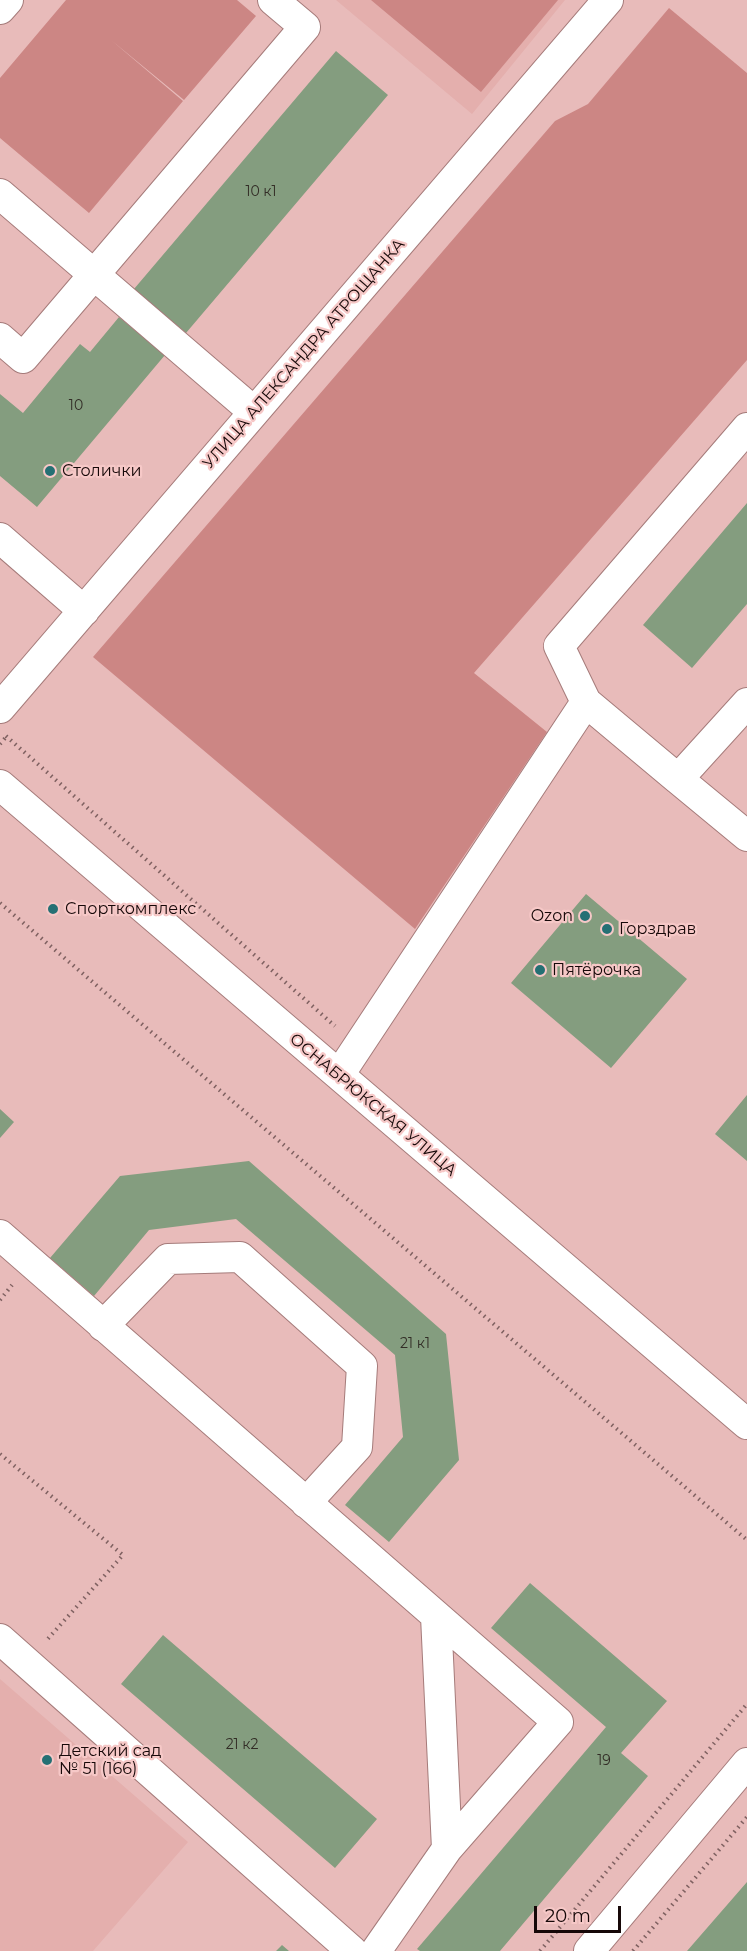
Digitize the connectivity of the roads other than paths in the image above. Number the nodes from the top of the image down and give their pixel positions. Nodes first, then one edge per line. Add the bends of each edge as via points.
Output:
1 (8, 0) edge
2 (273, 0) edge
3 (608, 0) edge
4 (0, 9) edge
5 (0, 194) edge
6 (94, 275) junction
7 (0, 338) edge
8 (254, 412) junction
9 (747, 428) edge
10 (0, 538) edge
11 (84, 611) junction
12 (6, 690) edge
13 (586, 702) junction
14 (747, 703) edge
15 (678, 779) junction
16 (0, 785) edge
17 (747, 836) edge
18 (339, 1075) junction
19 (0, 1235) edge
20 (104, 1326) junction
21 (747, 1424) edge
22 (306, 1503) junction
23 (436, 1616) junction
24 (0, 1639) edge
25 (747, 1763) edge
26 (447, 1849) junction
27 (352, 1951) edge
28 (376, 1951) edge
29 (589, 1951) edge

1 - 4 street
2 - 6 street via 305,27
3 - 8 street, УЛИЦА АЛЕКСАНДРА АТРОЩАНКА
5 - 6 street
6 - 7 street via 23,358
6 - 8 street
8 - 11 street, УЛИЦА АЛЕКСАНДРА АТРОЩАНКА
9 - 13 street via 559,646
10 - 11 street
11 - 12 street, УЛИЦА АЛЕКСАНДРА АТРОЩАНКА
13 - 15 street
13 - 18 street
14 - 15 street
15 - 17 street
16 - 18 street, ОСНАБРЮКСКАЯ УЛИЦА
18 - 21 street, ОСНАБРЮКСКАЯ УЛИЦА
19 - 20 street
20 - 22 street
20 - 22 street via 168,1259 240,1257 362,1366 357,1447
22 - 23 street
23 - 26 street
23 - 26 street via 558,1722
24 - 27 street
25 - 29 street
26 - 28 street

